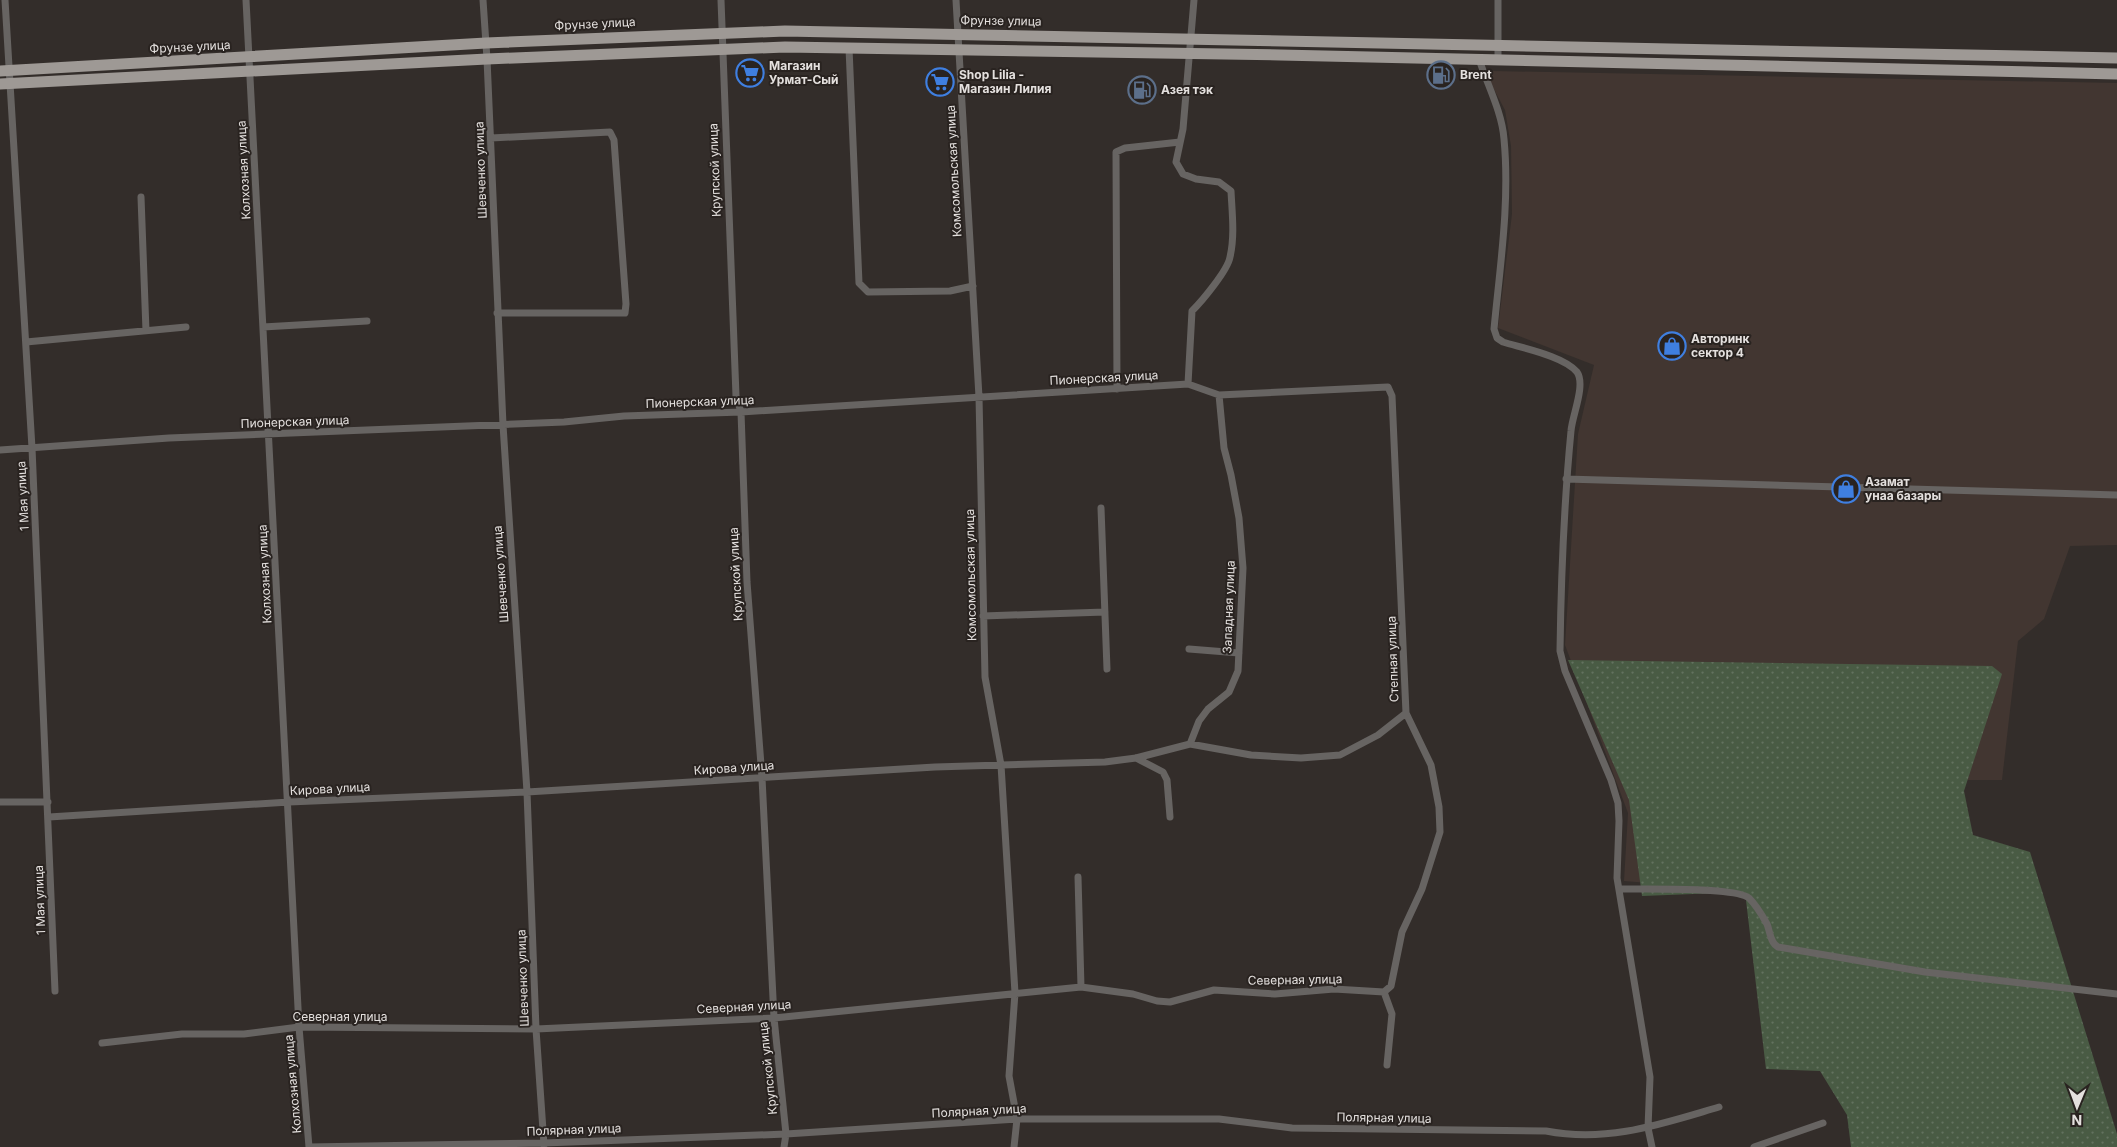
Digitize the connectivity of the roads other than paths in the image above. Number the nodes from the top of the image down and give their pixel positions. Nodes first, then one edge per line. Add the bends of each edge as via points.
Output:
1 (5, 0) edge
2 (246, 0) edge
3 (483, 0) edge
4 (721, 0) edge
5 (956, 0) edge
6 (1194, 0) edge
7 (1498, 0) edge
8 (723, 32) junction
9 (958, 34) junction
10 (1192, 38) junction
11 (486, 43) junction
12 (1400, 43) junction
13 (1499, 45) junction
14 (724, 48) junction
15 (849, 48) junction
16 (959, 50) junction
17 (1190, 54) junction
18 (250, 57) junction
19 (1399, 57) junction
20 (2117, 58) edge
21 (488, 59) junction
22 (1479, 59) junction
23 (1498, 59) junction
24 (5, 70) edge
25 (251, 72) junction
26 (2117, 74) edge
27 (6, 84) edge
28 (491, 138) junction
29 (1180, 142) junction
30 (141, 197) dead end
31 (973, 286) junction
32 (497, 313) junction
33 (367, 321) dead end
34 (186, 327) dead end
35 (262, 327) junction
36 (146, 331) junction
37 (26, 342) junction
38 (1188, 384) junction
39 (1117, 389) junction
40 (1219, 395) junction
41 (1392, 396) joint
42 (978, 397) junction
43 (742, 412) junction
44 (503, 425) junction
45 (268, 435) junction
46 (32, 448) junction
47 (0, 450) edge
48 (1566, 479) junction
49 (2117, 495) edge
50 (1101, 508) dead end
51 (1105, 612) junction
52 (984, 616) junction
53 (1190, 650) dead end
54 (1239, 653) junction
55 (1106, 669) dead end
56 (1406, 713) junction
57 (1190, 744) junction
58 (1136, 758) junction
59 (1001, 765) junction
60 (762, 778) junction
61 (527, 792) junction
62 (0, 802) edge
63 (48, 802) junction
64 (289, 802) junction
65 (49, 817) junction
66 (1170, 817) dead end
67 (1078, 877) dead end
68 (1619, 889) junction
69 (1081, 987) junction
70 (55, 991) dead end
71 (1384, 992) junction
72 (1015, 994) junction
73 (2117, 994) edge
74 (774, 1018) junction
75 (299, 1027) junction
76 (536, 1029) junction
77 (102, 1043) dead end
78 (1386, 1064) dead end
79 (1719, 1107) dead end
80 (1016, 1119) junction
81 (1823, 1124) dead end
82 (1648, 1128) junction
83 (786, 1134) junction
84 (544, 1145) edge
85 (309, 1147) edge
86 (784, 1147) edge
87 (1014, 1147) edge
88 (1652, 1147) edge
89 (1754, 1147) edge

1 - 24 street, 1 Мая улица
2 - 18 street, Колхозная улица
3 - 11 street, Шевченко улица
4 - 8 street, Крупской улица
5 - 9 street, Комсомольская улица
6 - 10 street
7 - 13 street
8 - 9 main road, Фрунзе улица
8 - 11 main road, Фрунзе улица
8 - 14 street, Крупской улица
9 - 10 main road, Фрунзе улица
9 - 16 street, Комсомольская улица
10 - 12 main road, Фрунзе улица
10 - 17 street
11 - 18 main road, Фрунзе улица
11 - 21 street, Шевченко улица
12 - 13 main road, Фрунзе улица
12 - 19 main road
13 - 20 main road, Фрунзе улица
13 - 23 street
14 - 15 main road
14 - 21 main road
14 - 43 street, Крупской улица via 722,76 736,396
15 - 16 main road
15 - 31 street via 860,284 868,292 950,291
16 - 17 main road
16 - 31 street, Комсомольская улица
17 - 19 main road
17 - 29 street
18 - 24 main road, Фрунзе улица
18 - 25 street, Колхозная улица
19 - 22 main road
21 - 25 main road
21 - 28 street, Шевченко улица
22 - 23 main road
22 - 48 street via 1504,138 1506,213 1494,329 1497,338 1503,342 1550,357 1577,373 1579,393
23 - 26 main road
24 - 27 street, 1 Мая улица
25 - 27 main road
25 - 35 street, Колхозная улица
27 - 37 street, 1 Мая улица
28 - 32 street, Шевченко улица
28 - 32 street via 610,132 614,140 626,304 625,313
29 - 38 street via 1176,162 1183,174 1219,182 1231,191 1230,259 1192,311
29 - 39 street via 1125,148 1116,152
30 - 36 street
31 - 42 street, Комсомольская улица
32 - 44 street, Шевченко улица
33 - 35 street
34 - 36 street
35 - 45 street, Колхозная улица
36 - 37 street
37 - 46 street, 1 Мая улица
38 - 39 street, Пионерская улица
38 - 40 street, Пионерская улица
39 - 42 street, Пионерская улица
40 - 41 street, Пионерская улица via 1378,386 1388,387
40 - 54 street, Западная улица via 1224,448 1239,518 1243,568
41 - 56 street, Степная улица
42 - 43 street, Пионерская улица
42 - 52 street, Комсомольская улица
43 - 44 street, Пионерская улица
43 - 60 street, Крупской улица via 747,582
44 - 45 street, Пионерская улица
44 - 61 street, Шевченко улица
45 - 46 street, Пионерская улица
45 - 64 street, Колхозная улица
46 - 47 street, Пионерская улица
46 - 63 street, 1 Мая улица
48 - 49 street
48 - 68 street via 1560,651 1618,803
50 - 51 street
51 - 52 street
51 - 55 street
52 - 59 street, Комсомольская улица via 985,677
53 - 54 street
54 - 57 street, Западная улица via 1238,672 1229,692 1203,715
56 - 57 street, Кирова улица via 1378,735 1340,755 1301,758 1251,755
56 - 71 street, Степная улица via 1431,766 1440,832 1422,890 1402,932 1391,986
57 - 58 street, Кирова улица
58 - 59 street, Кирова улица
58 - 66 street via 1162,772 1167,780
59 - 60 street, Кирова улица
59 - 72 street, Комсомольская улица
60 - 61 street, Кирова улица
60 - 74 street, Крупской улица
61 - 64 street, Кирова улица
61 - 76 street, Шевченко улица
62 - 63 street
63 - 65 street, 1 Мая улица
64 - 65 street, Кирова улица
64 - 75 street, Колхозная улица
65 - 70 street, 1 Мая улица
67 - 69 street
68 - 73 street via 1741,894 1759,910 1778,947 1925,972
68 - 82 street via 1650,1077
69 - 71 street, Северная улица via 1170,1002 1214,990 1275,994 1334,989
69 - 72 street, Северная улица
71 - 78 street via 1392,1014
72 - 74 street, Северная улица
72 - 80 street, Комсомольская улица via 1010,1076
74 - 76 street, Северная улица
74 - 83 street, Крупской улица
75 - 76 street, Северная улица
75 - 77 street, Северная улица via 244,1034 182,1034
75 - 85 street, Колхозная улица
76 - 84 street, Шевченко улица
79 - 82 street, Полярная улица
80 - 82 street, Полярная улица via 1219,1119 1292,1128 1537,1131 1564,1135 1612,1135
80 - 83 street, Полярная улица
80 - 87 street, Комсомольская улица
81 - 89 street
82 - 88 street
83 - 84 street, Полярная улица
83 - 86 street, Крупской улица
84 - 85 street, Полярная улица

